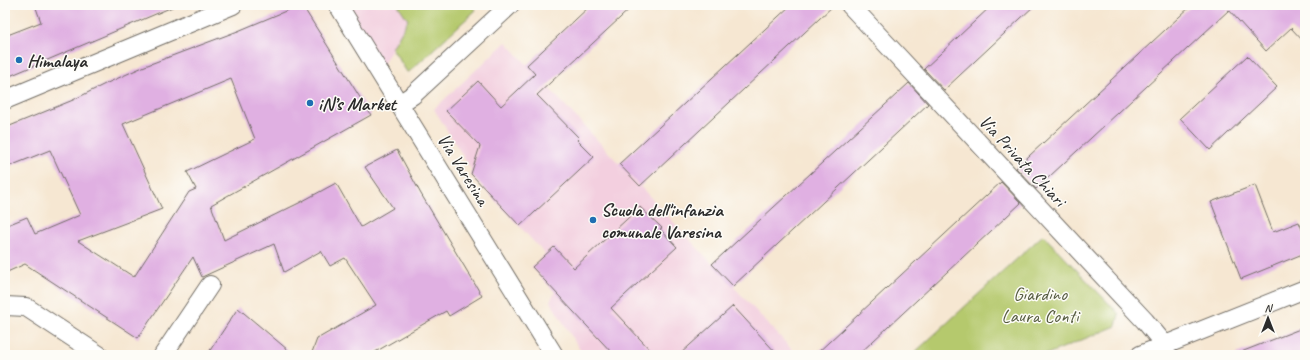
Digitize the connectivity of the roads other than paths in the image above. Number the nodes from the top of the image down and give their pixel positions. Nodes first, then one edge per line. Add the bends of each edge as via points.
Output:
1 (233, 5) edge
2 (338, 5) edge
3 (510, 5) edge
4 (850, 5) edge
5 (5, 100) edge
6 (406, 100) junction
7 (210, 285) dead end
8 (1305, 288) edge
9 (5, 306) edge
10 (1165, 345) junction
11 (99, 355) edge
12 (163, 355) edge
13 (554, 355) edge
14 (1140, 355) edge

1 - 5 street
2 - 6 street, Via Varesina
3 - 6 street
4 - 10 street, Via Privata Chiari
6 - 13 street, Via Varesina
7 - 12 street
8 - 10 street
9 - 11 street via 26,307
10 - 14 street

